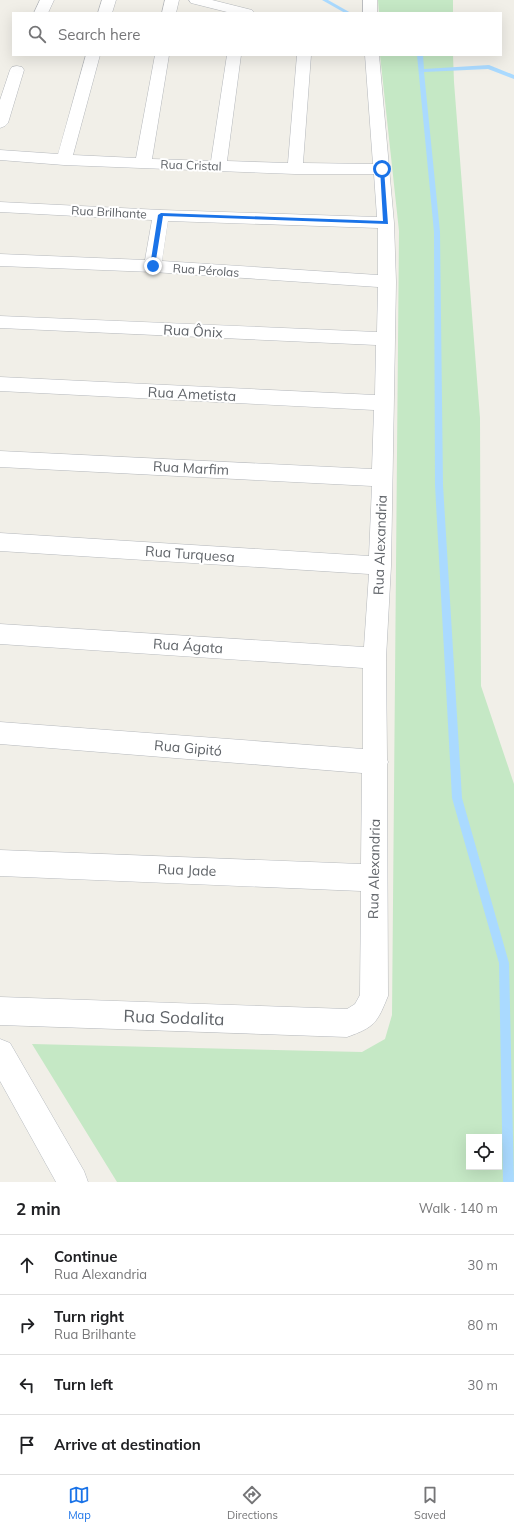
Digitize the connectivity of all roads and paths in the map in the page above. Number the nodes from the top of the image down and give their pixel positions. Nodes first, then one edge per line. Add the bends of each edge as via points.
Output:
1 (47, 0) edge
2 (109, 0) edge
3 (172, 0) edge
4 (196, 0) edge
5 (370, 0) edge
6 (41, 12) edge
7 (105, 12) edge
8 (170, 12) edge
9 (242, 12) edge
10 (370, 12) edge
11 (23, 56) edge
12 (93, 56) edge
13 (162, 56) edge
14 (234, 56) edge
15 (304, 56) edge
16 (372, 56) edge
17 (17, 70) junction
18 (0, 87) edge
19 (0, 123) edge
20 (0, 155) edge
21 (64, 160) junction
22 (143, 163) junction
23 (218, 166) junction
24 (295, 169) junction
25 (382, 169) junction
26 (0, 207) edge
27 (161, 215) junction
28 (386, 223) junction
29 (0, 260) edge
30 (153, 266) junction
31 (387, 282) junction
32 (0, 322) edge
33 (386, 339) junction
34 (0, 384) edge
35 (384, 403) junction
36 (0, 459) edge
37 (382, 478) junction
38 (0, 542) edge
39 (380, 566) junction
40 (0, 634) edge
41 (375, 658) junction
42 (0, 733) edge
43 (376, 762) junction
44 (0, 863) edge
45 (374, 878) junction
46 (0, 1011) edge
47 (347, 1023) joint
48 (0, 1053) edge
49 (73, 1182) edge

1 - 6 street
2 - 7 street
3 - 8 street
4 - 9 street
5 - 10 street
11 - 17 street
12 - 21 street
13 - 22 street
14 - 23 street
15 - 24 street
16 - 25 street, Rua Alexandria
17 - 18 street
17 - 19 street
20 - 21 street, Rua Cristal
21 - 22 street, Rua Cristal
22 - 23 street, Rua Cristal
23 - 24 street, Rua Cristal
24 - 25 street, Rua Cristal
25 - 28 street, Rua Alexandria
26 - 27 street, Rua Brilhante
27 - 28 street, Rua Brilhante
27 - 30 street
28 - 31 street, Rua Alexandria
29 - 30 street, Rua Pérolas
30 - 31 street, Rua Pérolas
31 - 33 street, Rua Alexandria
32 - 33 street, Rua Ônix
33 - 35 street, Rua Alexandria
34 - 35 street, Rua Ametista
35 - 37 street, Rua Alexandria
36 - 37 street, Rua Marfim
37 - 39 street, Rua Alexandria
38 - 39 street, Rua Turquesa
39 - 41 street, Rua Alexandria
40 - 41 street, Rua Ágata
41 - 43 street, Rua Alexandria
42 - 43 street, Rua Gipitó
43 - 45 street, Rua Alexandria
44 - 45 street, Rua Jade
45 - 47 street, Rua Alexandria via 374,996 360,1019
46 - 47 street, Rua Sodalita
48 - 49 street

